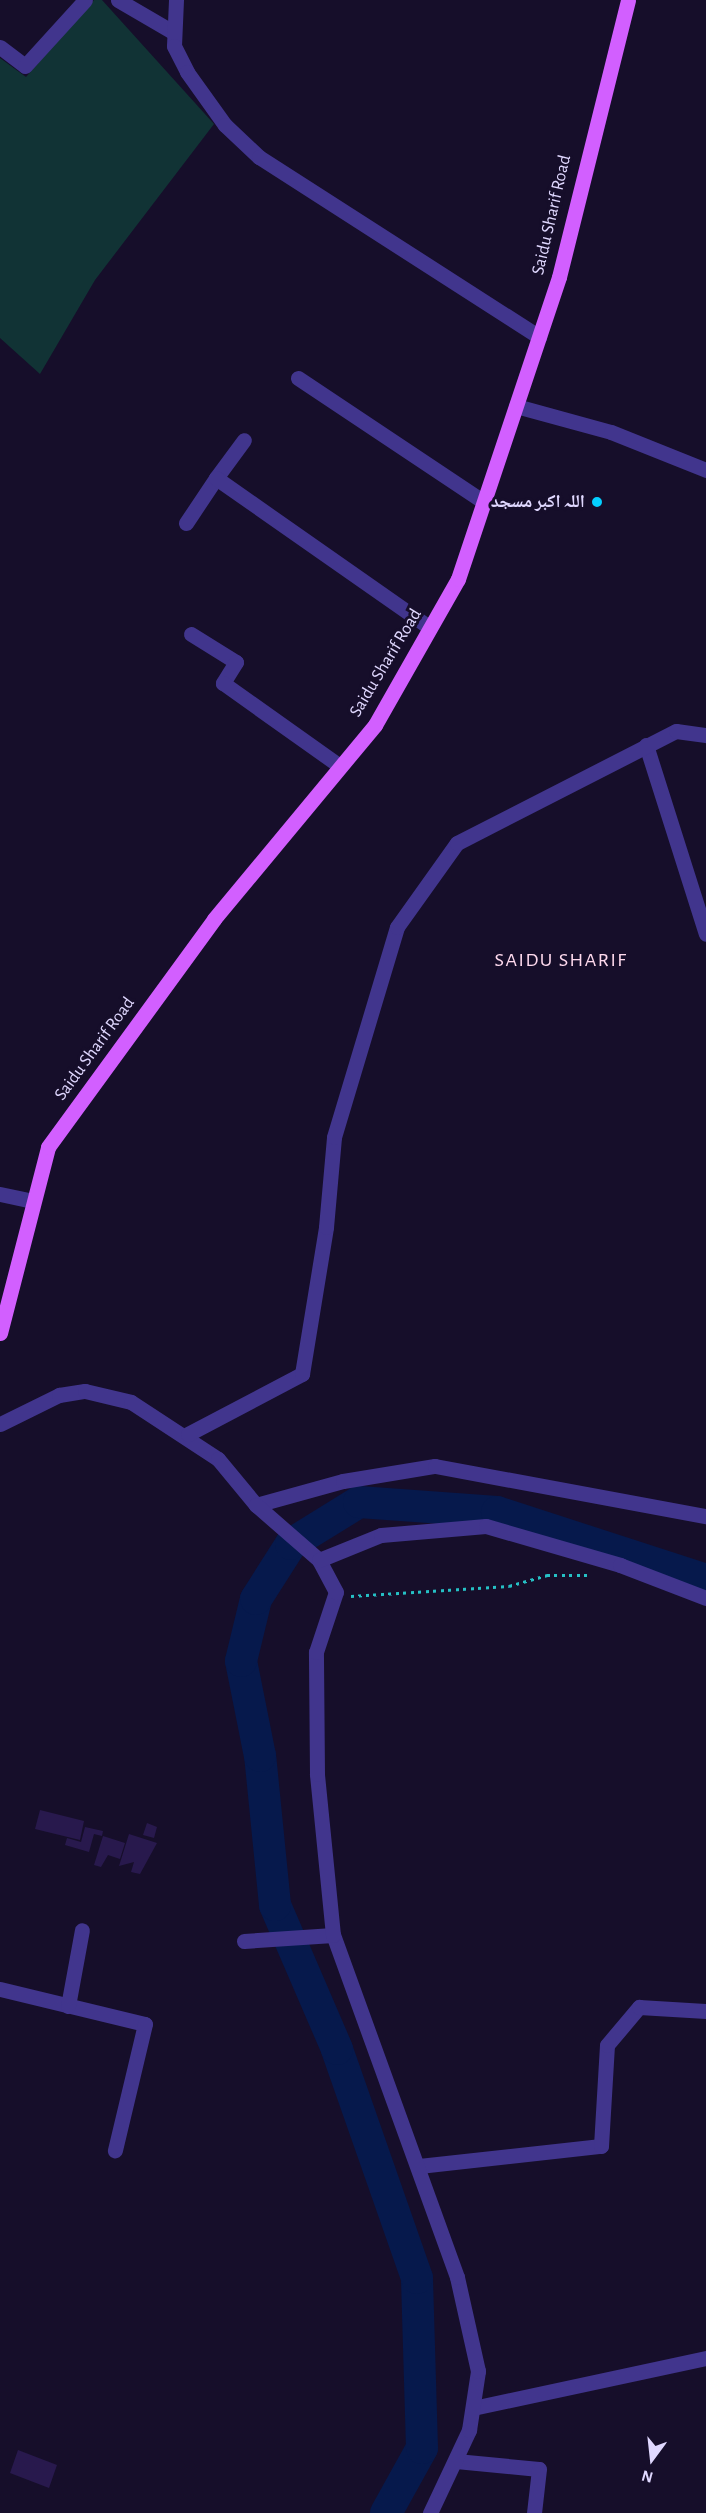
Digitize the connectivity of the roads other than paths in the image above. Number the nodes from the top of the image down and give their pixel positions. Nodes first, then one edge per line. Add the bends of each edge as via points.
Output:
1 (86, 0) edge
2 (118, 0) edge
3 (176, 0) edge
4 (628, 0) edge
5 (173, 32) junction
6 (0, 47) edge
7 (539, 337) junction
8 (298, 378) dead end
9 (516, 406) junction
10 (244, 440) dead end
11 (706, 470) edge
12 (216, 478) junction
13 (484, 502) junction
14 (186, 523) dead end
15 (430, 628) junction
16 (190, 634) dead end
17 (706, 735) edge
18 (646, 745) junction
19 (340, 766) junction
20 (706, 934) edge
21 (0, 1194) edge
22 (32, 1201) junction
23 (0, 1333) edge
24 (0, 1424) edge
25 (188, 1434) junction
26 (256, 1506) junction
27 (706, 1516) edge
28 (319, 1560) junction
29 (706, 1598) edge
30 (82, 1930) dead end
31 (332, 1935) junction
32 (244, 1941) dead end
33 (0, 1989) edge
34 (68, 2006) junction
35 (706, 2011) edge
36 (115, 2150) dead end
37 (418, 2166) junction
38 (706, 2358) edge
39 (472, 2408) junction
40 (456, 2461) junction
41 (430, 2513) edge
42 (534, 2513) edge

1 - 6 street via 25,66
2 - 5 street
3 - 5 street
4 - 7 main road, Saidu Sharif Road
5 - 7 street via 174,46 204,99 259,157
7 - 9 main road, Saidu Sharif Road
8 - 13 street
9 - 11 street via 611,432
9 - 13 main road, Saidu Sharif Road
10 - 12 street
12 - 14 street
12 - 15 street
13 - 15 main road, Saidu Sharif Road via 458,579
15 - 19 main road, Saidu Sharif Road via 375,725
16 - 19 street via 236,662 223,683
17 - 18 street via 676,731
18 - 20 street
18 - 25 street via 457,843 397,927 334,1137 326,1227 302,1374
19 - 22 main road, Saidu Sharif Road via 214,919 48,1147
21 - 22 street
22 - 23 main road, Saidu Sharif Road
24 - 25 street via 59,1395 86,1391 131,1402
25 - 26 street via 218,1459
26 - 27 street via 343,1480 435,1466
26 - 28 street
28 - 29 street via 381,1535 486,1526 620,1565
28 - 31 street via 336,1592 316,1652 317,1774
30 - 34 street
31 - 32 street
31 - 37 street
33 - 34 street
34 - 36 street via 145,2024
35 - 37 street via 639,2007 607,2045 601,2146
37 - 39 street via 457,2277 478,2371
38 - 39 street
39 - 40 street
40 - 41 street
40 - 42 street via 539,2469

